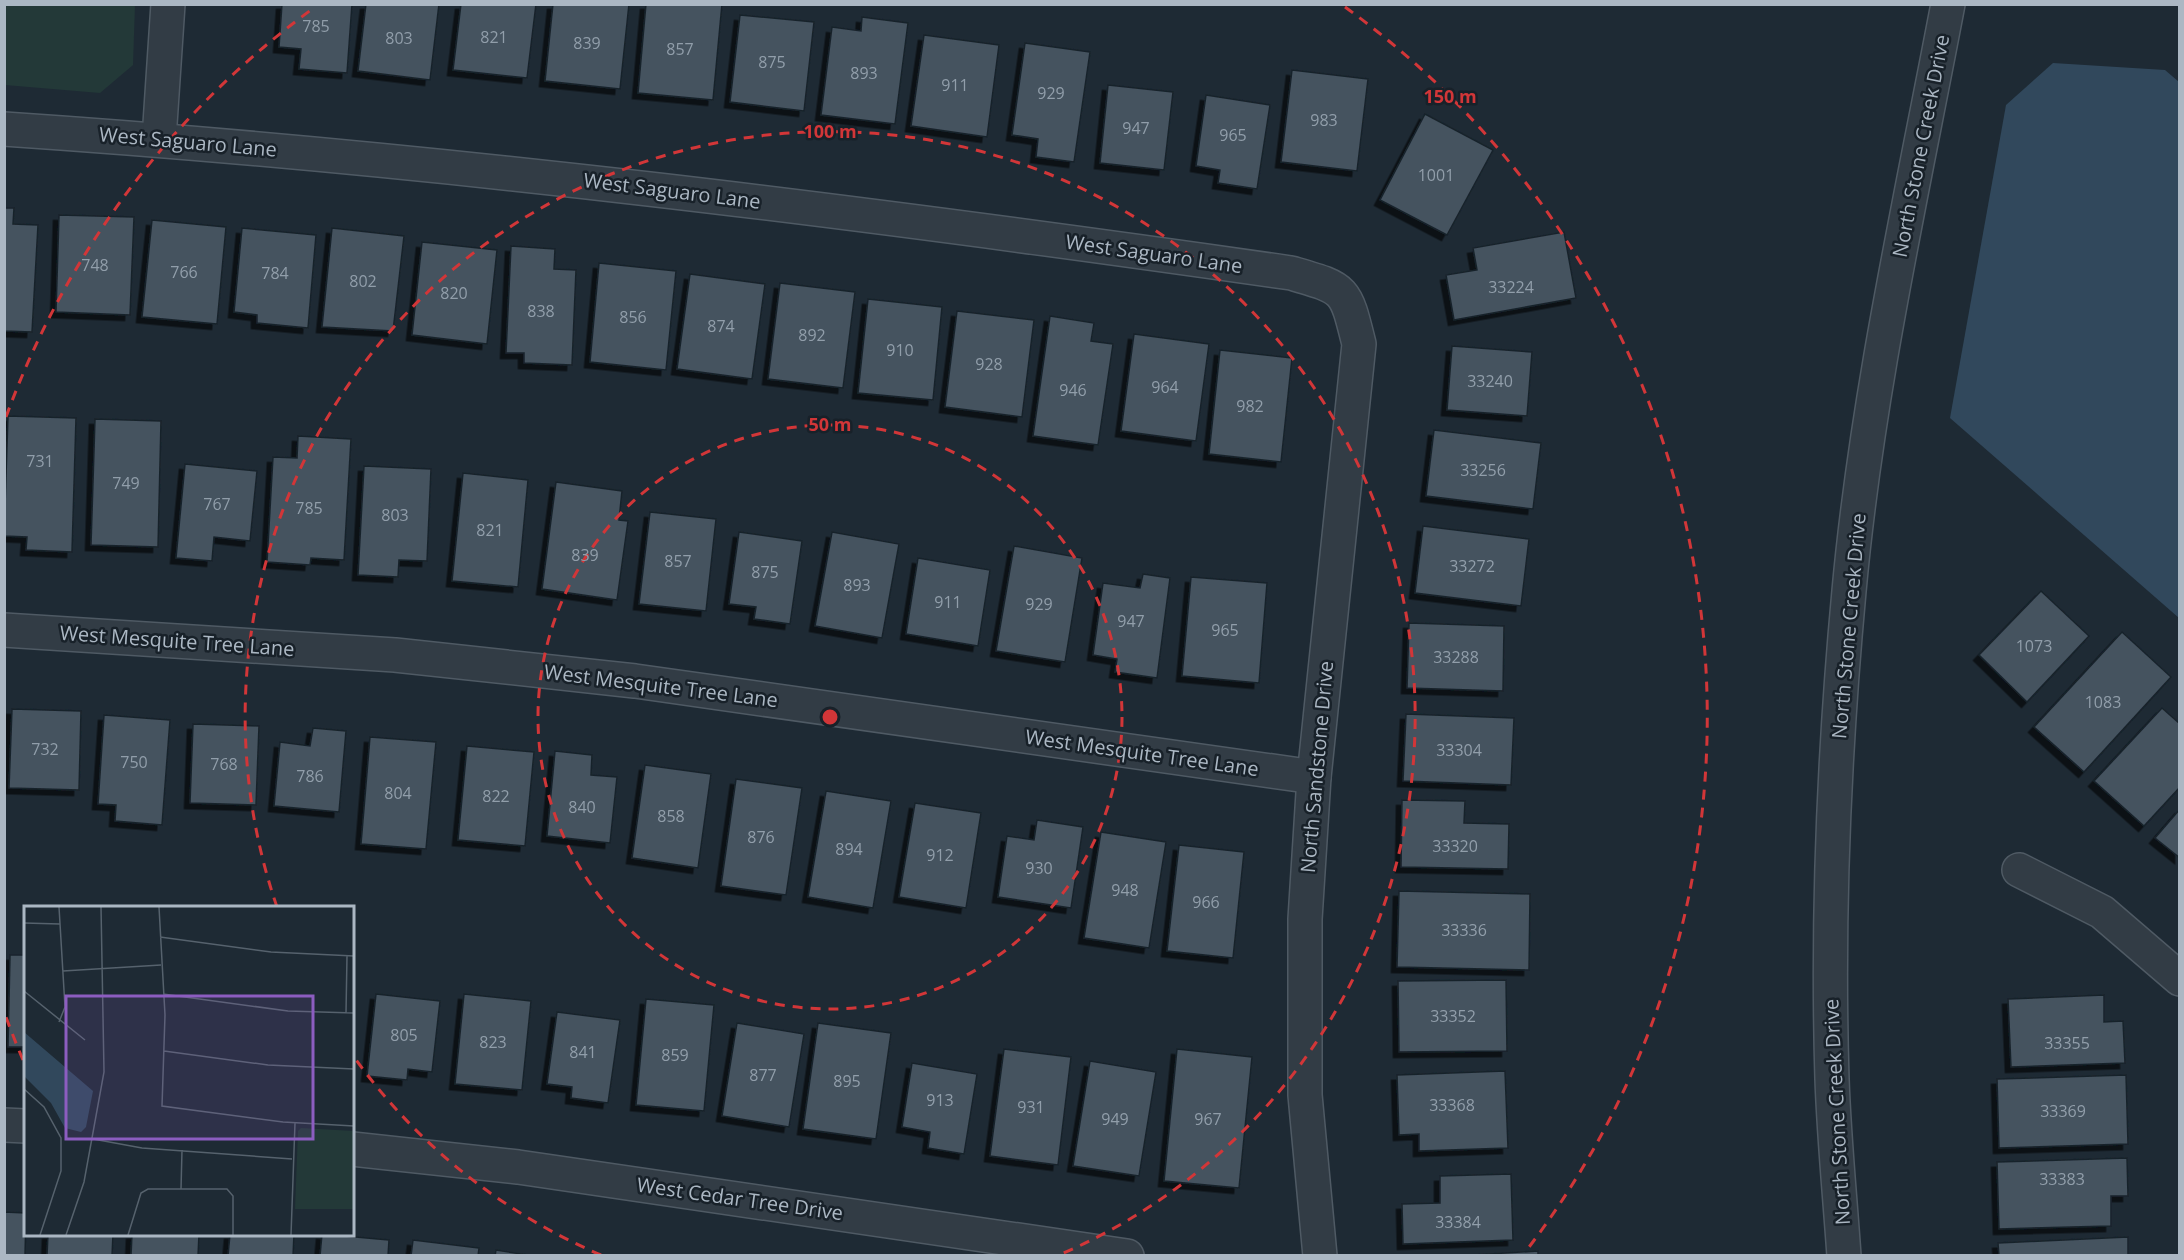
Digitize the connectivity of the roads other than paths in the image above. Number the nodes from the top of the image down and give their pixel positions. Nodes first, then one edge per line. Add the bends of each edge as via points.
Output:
1 (168, 4) edge
2 (1948, 4) edge
3 (4, 129) edge
4 (159, 139) junction
5 (1335, 286) joint
6 (4, 630) edge
7 (1314, 777) junction
8 (2019, 870) dead end
9 (2180, 979) edge
10 (4, 1125) edge
11 (24, 1126) edge
12 (354, 1149) edge
13 (1127, 1256) edge
14 (1320, 1256) edge
15 (1844, 1256) edge

1 - 4 street
2 - 15 street, North Stone Creek Drive via 1882,357 1849,590 1836,788 1831,996
3 - 4 street, West Saguaro Lane
4 - 5 street, West Saguaro Lane via 563,178 929,222 1291,273
5 - 7 street, North Sandstone Drive via 1349,305 1359,344
6 - 7 street, West Mesquite Tree Lane via 395,655 635,681
7 - 14 street, North Sandstone Drive via 1305,920 1305,1095
8 - 9 street via 2102,912
10 - 11 street
12 - 13 street, West Cedar Tree Drive via 518,1167

